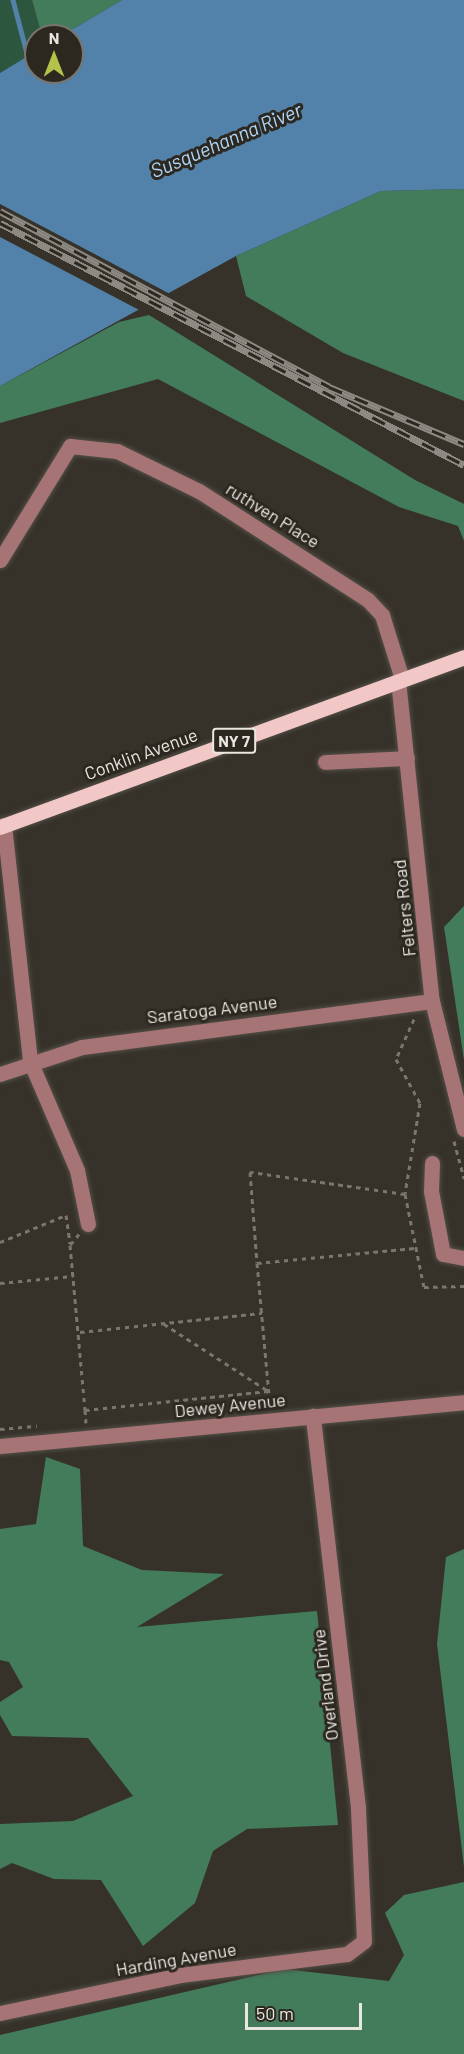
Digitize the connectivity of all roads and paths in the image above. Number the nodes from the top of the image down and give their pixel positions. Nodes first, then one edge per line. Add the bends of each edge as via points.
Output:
1 (0, 560) edge
2 (464, 657) edge
3 (400, 680) junction
4 (407, 758) junction
5 (325, 762) dead end
6 (2, 826) edge
7 (432, 1001) junction
8 (421, 1016) dead end
9 (30, 1061) junction
10 (0, 1074) edge
11 (458, 1132) edge
12 (432, 1163) dead end
13 (464, 1179) edge
14 (405, 1194) junction
15 (88, 1224) joint
16 (0, 1242) edge
17 (70, 1245) junction
18 (418, 1248) junction
19 (464, 1258) edge
20 (257, 1263) junction
21 (74, 1276) junction
22 (0, 1283) edge
23 (464, 1286) edge
24 (262, 1313) junction
25 (163, 1323) junction
26 (80, 1332) junction
27 (268, 1390) junction
28 (464, 1402) edge
29 (279, 1409) dead end
30 (313, 1416) junction
31 (0, 1446) edge
32 (359, 1950) joint
33 (0, 2013) edge

1 - 3 street, ruthven Place via 70,446 117,451 199,490 368,600 382,615
2 - 3 main road, Conklin Avenue / NY 7
3 - 4 street, Felters Road
3 - 6 main road, Conklin Avenue / NY 7
4 - 5 street
4 - 7 street, Felters Road
6 - 9 street
7 - 9 street, Saratoga Avenue via 167,1034
7 - 11 street, Felters Road
8 - 14 path via 416,1015 396,1059 420,1103
9 - 10 street, Saratoga Avenue
9 - 15 street via 77,1170
11 - 13 path
12 - 19 street via 431,1191 443,1254
14 - 18 path
14 - 20 path via 250,1172
15 - 17 path
16 - 17 path via 66,1215
17 - 21 path
18 - 20 path
18 - 23 path via 424,1287
20 - 24 path
21 - 22 path
21 - 26 path
24 - 25 path
24 - 27 path
25 - 26 path
25 - 27 path
26 - 27 path via 85,1410
27 - 29 path via 270,1405
28 - 30 street, Dewey Avenue
30 - 31 street, Dewey Avenue
30 - 32 street, Overland Drive via 358,1807 365,1927
32 - 33 street, Harding Avenue via 180,1975

